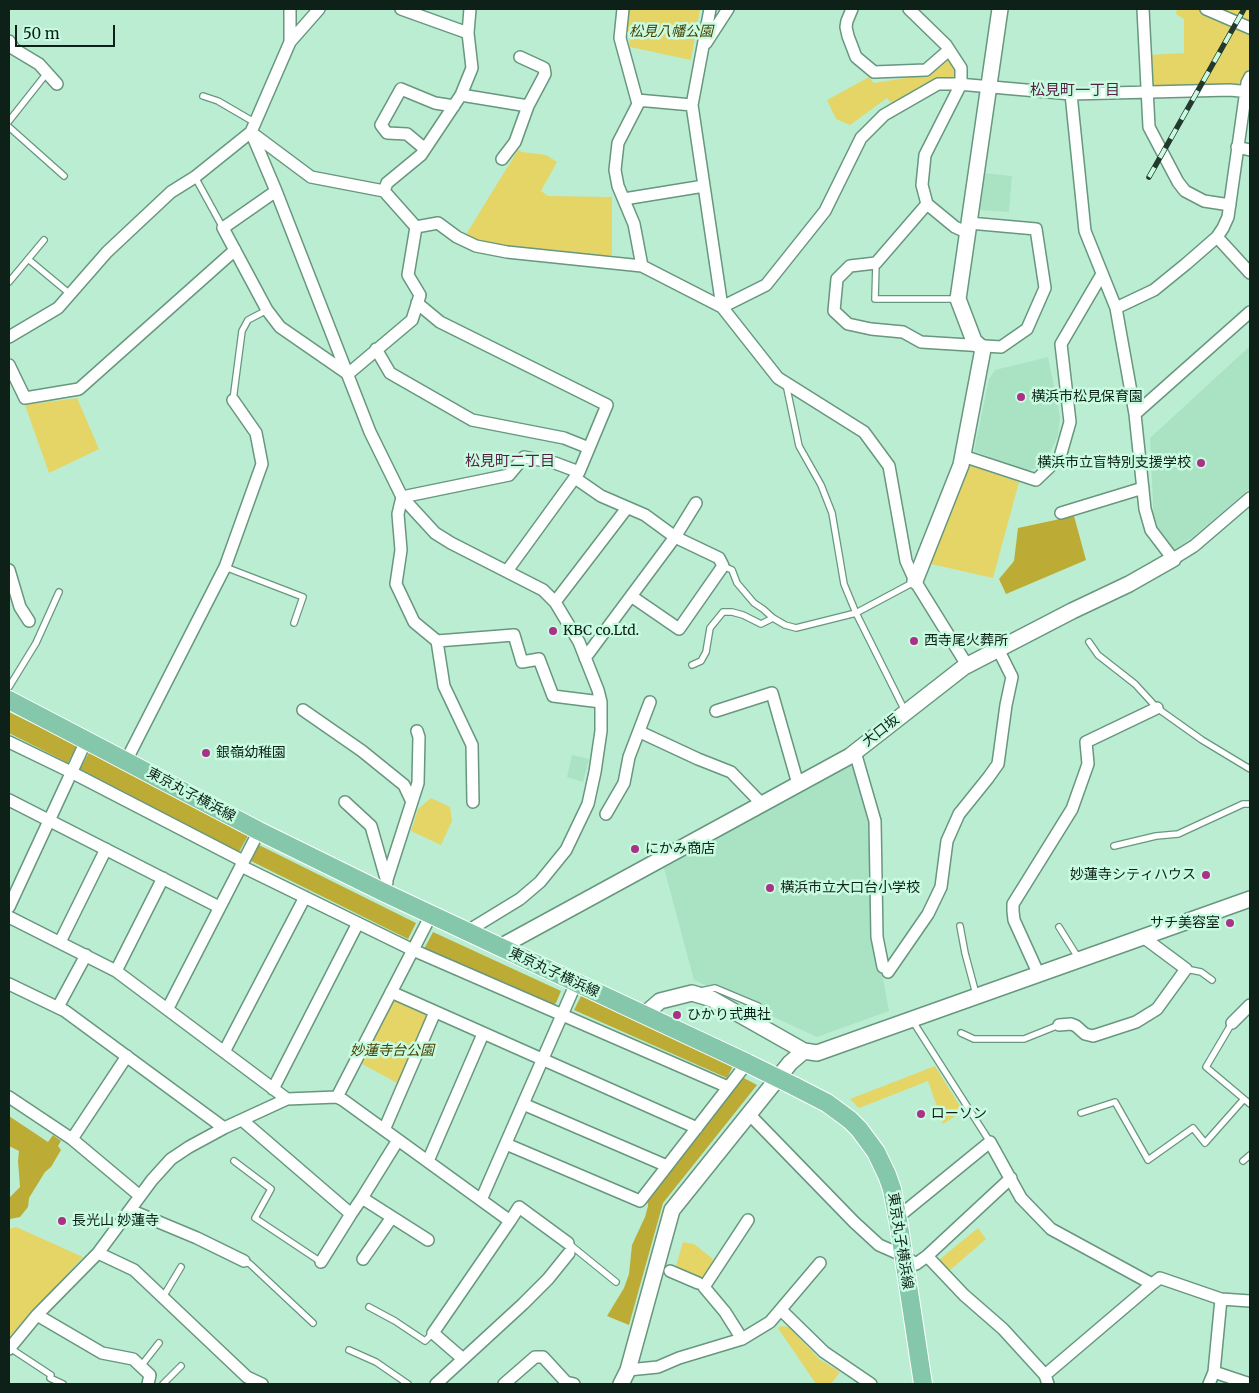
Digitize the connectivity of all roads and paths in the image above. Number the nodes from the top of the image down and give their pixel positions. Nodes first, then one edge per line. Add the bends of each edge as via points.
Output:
1 (290, 9) edge
2 (319, 9) edge
3 (401, 9) edge
4 (470, 9) edge
5 (623, 9) edge
6 (710, 9) edge
7 (728, 9) edge
8 (852, 9) edge
9 (909, 9) edge
10 (1000, 9) edge
11 (1143, 9) edge
12 (1206, 9) edge
13 (1250, 28) edge
14 (468, 33) junction
15 (9, 41) edge
16 (290, 42) junction
17 (703, 47) junction
18 (949, 50) junction
19 (520, 57) dead end
20 (47, 73) junction
21 (1250, 77) edge
22 (57, 84) dead end
23 (961, 84) junction
24 (988, 88) junction
25 (1147, 91) junction
26 (1248, 92) edge
27 (1072, 94) junction
28 (461, 95) junction
29 (203, 96) dead end
30 (637, 100) junction
31 (454, 106) junction
32 (528, 106) junction
33 (692, 106) junction
34 (9, 121) edge
35 (9, 127) edge
36 (252, 127) junction
37 (1238, 147) junction
38 (425, 149) junction
39 (1250, 150) edge
40 (502, 159) dead end
41 (64, 176) dead end
42 (195, 177) junction
43 (704, 186) junction
44 (276, 191) junction
45 (384, 191) junction
46 (624, 199) junction
47 (928, 204) junction
48 (1230, 204) junction
49 (416, 227) junction
50 (223, 228) junction
51 (968, 228) junction
52 (1216, 237) junction
53 (44, 240) dead end
54 (235, 250) junction
55 (28, 259) junction
56 (876, 263) junction
57 (642, 266) junction
58 (1250, 273) edge
59 (1102, 274) junction
60 (9, 282) edge
61 (70, 294) junction
62 (958, 299) junction
63 (417, 303) junction
64 (722, 307) junction
65 (1116, 308) junction
66 (267, 310) junction
67 (1250, 312) edge
68 (9, 336) edge
69 (978, 346) junction
70 (376, 349) junction
71 (9, 366) edge
72 (348, 374) junction
73 (786, 382) junction
74 (233, 400) joint
75 (1135, 414) junction
76 (589, 448) junction
77 (963, 456) junction
78 (577, 475) junction
79 (1143, 488) junction
80 (402, 497) junction
81 (1250, 498) edge
82 (696, 503) dead end
83 (627, 508) junction
84 (1061, 513) dead end
85 (675, 536) junction
86 (1173, 560) junction
87 (723, 566) junction
88 (225, 567) junction
89 (9, 570) edge
90 (507, 571) junction
91 (915, 581) junction
92 (59, 592) dead end
93 (631, 596) junction
94 (555, 602) junction
95 (856, 613) junction
96 (773, 618) junction
97 (29, 621) dead end
98 (294, 623) dead end
99 (437, 641) junction
100 (1089, 642) dead end
101 (998, 649) junction
102 (585, 658) junction
103 (692, 665) dead end
104 (967, 665) junction
105 (9, 686) edge
106 (9, 700) edge
107 (601, 702) junction
108 (650, 702) dead end
109 (1157, 708) junction
110 (303, 710) dead end
111 (716, 711) dead end
112 (906, 712) junction
113 (417, 731) dead end
114 (640, 732) junction
115 (86, 741) junction
116 (9, 742) edge
117 (855, 752) junction
118 (126, 761) junction
119 (1250, 769) edge
120 (72, 772) junction
121 (798, 784) junction
122 (9, 800) edge
123 (345, 802) dead end
124 (412, 802) junction
125 (473, 802) dead end
126 (762, 804) junction
127 (1250, 804) edge
128 (606, 814) dead end
129 (49, 820) junction
130 (259, 831) junction
131 (1114, 846) dead end
132 (106, 849) junction
133 (242, 864) junction
134 (163, 878) junction
135 (385, 887) junction
136 (305, 897) junction
137 (1250, 899) edge
138 (9, 907) edge
139 (220, 908) junction
140 (431, 915) junction
141 (9, 917) edge
142 (358, 923) junction
143 (960, 926) dead end
144 (1059, 927) dead end
145 (466, 932) junction
146 (1143, 937) junction
147 (60, 942) junction
148 (500, 947) junction
149 (413, 950) junction
150 (86, 954) junction
151 (1080, 960) junction
152 (1186, 969) junction
153 (116, 971) junction
154 (1039, 975) junction
155 (1212, 980) dead end
156 (576, 983) junction
157 (9, 984) edge
158 (391, 992) junction
159 (692, 993) junction
160 (977, 996) junction
161 (1250, 1005) edge
162 (758, 1006) dead end
163 (58, 1007) junction
164 (168, 1008) junction
165 (435, 1012) junction
166 (562, 1015) junction
167 (644, 1015) junction
168 (912, 1020) junction
169 (1232, 1023) joint
170 (1059, 1025) joint
171 (961, 1033) dead end
172 (483, 1034) junction
173 (224, 1052) junction
174 (804, 1052) junction
175 (127, 1056) junction
176 (542, 1060) junction
177 (748, 1063) junction
178 (728, 1088) junction
179 (273, 1089) junction
180 (337, 1097) junction
181 (9, 1098) edge
182 (287, 1099) junction
183 (1244, 1099) junction
184 (523, 1104) junction
185 (1250, 1104) edge
186 (1081, 1113) dead end
187 (749, 1114) junction
188 (242, 1120) junction
189 (224, 1128) junction
190 (697, 1128) junction
191 (384, 1130) junction
192 (72, 1139) junction
193 (398, 1140) junction
194 (990, 1142) junction
195 (506, 1144) junction
196 (1250, 1154) edge
197 (234, 1161) dead end
198 (1243, 1161) dead end
199 (428, 1162) junction
200 (667, 1166) junction
201 (1011, 1178) junction
202 (140, 1196) junction
203 (362, 1198) junction
204 (481, 1200) junction
205 (130, 1210) junction
206 (351, 1214) junction
207 (392, 1217) junction
208 (898, 1218) junction
209 (748, 1220) dead end
210 (510, 1221) junction
211 (428, 1240) dead end
212 (569, 1248) junction
213 (98, 1253) junction
214 (904, 1256) junction
215 (927, 1256) junction
216 (363, 1259) dead end
217 (244, 1261) joint
218 (321, 1262) joint
219 (820, 1263) dead end
220 (667, 1264) junction
221 (181, 1267) dead end
222 (616, 1282) dead end
223 (698, 1283) dead end
224 (1152, 1284) junction
225 (163, 1297) junction
226 (1221, 1299) junction
227 (1250, 1301) edge
228 (369, 1307) dead end
229 (781, 1310) junction
230 (37, 1315) junction
231 (313, 1323) dead end
232 (433, 1334) junction
233 (742, 1339) junction
234 (159, 1343) dead end
235 (9, 1348) edge
236 (349, 1350) dead end
237 (464, 1359) junction
238 (141, 1366) junction
239 (181, 1366) dead end
240 (628, 1370) junction
241 (1214, 1372) junction
242 (149, 1380) edge
243 (1046, 1380) edge
244 (63, 1384) edge
245 (162, 1384) edge
246 (262, 1384) edge
247 (408, 1384) edge
248 (436, 1384) edge
249 (504, 1384) edge
250 (574, 1384) edge
251 (621, 1384) edge
252 (871, 1384) edge
253 (923, 1384) edge
254 (1209, 1384) edge
255 (1250, 1384) edge

1 - 16 street
2 - 16 street
3 - 14 street
4 - 14 street
5 - 30 street via 620,38
6 - 17 street
7 - 17 street
8 - 18 street via 847,20 848,36 856,57 874,72 926,70
9 - 18 street
10 - 24 street
11 - 25 street
12 - 13 street
14 - 28 street via 472,68
15 - 20 street via 14,49
16 - 36 street
17 - 33 street
18 - 23 street via 961,68
19 - 32 street via 544,68
20 - 22 street
20 - 34 lane
21 - 26 street via 1246,83
23 - 24 street
23 - 47 street via 925,155 922,185
23 - 64 street via 938,84 884,115 862,138 825,212 766,285
24 - 27 street
24 - 51 street
25 - 26 street
25 - 27 street
25 - 48 street via 1149,127 1178,182 1185,191 1204,201
26 - 37 street
27 - 59 street via 1085,231
28 - 31 street
28 - 32 street
29 - 36 lane via 218,101
30 - 33 street
30 - 46 street via 638,104 618,143 615,170
31 - 38 street
31 - 38 street via 401,89 381,125 387,133 408,134
32 - 40 street via 515,142
33 - 43 street
35 - 41 lane
36 - 42 street
36 - 44 street
36 - 45 street via 311,177
37 - 39 street
37 - 48 street
38 - 45 street via 386,183
42 - 50 lane
42 - 61 street via 171,192 107,252
43 - 46 street
43 - 64 street
44 - 50 street
44 - 72 street
45 - 49 street
46 - 57 street via 634,224
47 - 51 street via 955,227
47 - 56 street
48 - 52 street via 1224,228
49 - 57 street via 438,223 476,246 506,252
49 - 63 street via 408,275 420,295
50 - 54 street
51 - 62 street
51 - 69 street via 1036,229 1048,290 1027,329 1001,347
52 - 58 street
52 - 65 street via 1154,290
53 - 55 lane
54 - 66 street
54 - 71 street via 78,389 25,398
55 - 60 lane
55 - 61 lane
56 - 62 lane via 875,299
56 - 69 street via 850,266 837,279 834,311 848,324 903,332 921,342
57 - 64 street
59 - 65 street
59 - 77 street via 1061,344 1070,422 1060,457 1036,480
61 - 68 street via 58,308
62 - 69 street
63 - 70 street via 412,320
63 - 76 street via 440,322 607,406
64 - 73 street via 778,378
65 - 75 street
66 - 72 street via 280,328
66 - 74 lane via 248,320 242,331
67 - 75 street
69 - 77 street via 983,349
70 - 72 street
70 - 76 street via 390,373 472,420 564,438
72 - 80 street via 370,432
73 - 91 street via 864,432 889,466 906,561
73 - 95 lane via 799,446 821,485 832,514 844,584
74 - 88 street via 256,433 262,464
75 - 79 street
76 - 78 street
77 - 91 street
78 - 80 street via 555,463 524,457 509,475
78 - 83 street via 601,496
78 - 90 street
79 - 84 street
79 - 86 street via 1151,530
80 - 90 street via 435,533
80 - 99 street via 398,514 401,550 396,584 414,622
81 - 86 street, 大口坂
82 - 85 street
83 - 85 street
83 - 94 street
85 - 87 street via 719,558
85 - 93 street
86 - 101 street, 大口坂
87 - 93 street via 679,629
87 - 96 lane via 732,570 745,594
88 - 98 lane via 303,597
88 - 118 street
89 - 97 street via 20,607
90 - 94 street via 543,590
91 - 95 lane
91 - 104 street
92 - 105 lane via 36,643
93 - 102 street
94 - 102 street
95 - 96 lane via 796,628
95 - 112 lane
96 - 103 lane via 761,624 743,615 723,612 710,628 701,661
99 - 107 street via 514,635 522,662 538,659 552,696
99 - 125 street via 444,686 472,745
100 - 109 lane via 1098,655 1135,684
101 - 104 street, 大口坂
101 - 117 street via 1012,677 998,764 958,814 947,841 941,887 928,914 886,970 877,937 875,821
102 - 107 street
104 - 112 street, 大口坂
106 - 115 main road, 東京丸子横浜線
107 - 145 street via 601,731 588,804 566,850 540,882 520,899
108 - 114 street
109 - 119 lane
109 - 154 street via 1086,742 1088,764 1072,809 1014,904 1014,920
110 - 124 street via 404,785
111 - 121 street via 772,693
112 - 117 street, 大口坂
113 - 124 street via 418,783
114 - 126 street via 731,772
114 - 128 street via 628,757 624,783
115 - 118 main road, 東京丸子横浜線
115 - 120 street
116 - 120 street
117 - 121 street, 大口坂
118 - 130 main road, 東京丸子横浜線
120 - 129 street
120 - 133 street
121 - 126 street, 大口坂
122 - 129 street
123 - 135 street via 371,826
124 - 135 street
126 - 148 street, 大口坂
127 - 131 lane via 1243,804 1178,834
129 - 132 street
129 - 138 street
130 - 133 street
130 - 135 main road, 東京丸子横浜線
132 - 134 street
132 - 147 street
133 - 136 street
133 - 139 street
134 - 139 street
134 - 153 street
135 - 140 main road, 東京丸子横浜線
136 - 142 street
136 - 173 street
137 - 146 street
139 - 164 street
140 - 145 main road, 東京丸子横浜線
140 - 149 street
141 - 147 street
142 - 149 street
142 - 179 street
143 - 160 lane
144 - 151 lane
145 - 148 main road, 東京丸子横浜線
146 - 151 street
146 - 152 street
147 - 150 street
148 - 156 main road, 東京丸子横浜線
149 - 158 street
149 - 166 street
150 - 153 street
150 - 163 street
151 - 154 street
152 - 155 lane via 1201,972
152 - 170 street via 1157,1008 1136,1022 1092,1036 1071,1024
153 - 164 street
154 - 160 street
156 - 166 street
156 - 167 main road, 東京丸子横浜線
157 - 163 street
158 - 165 street
158 - 180 street
159 - 162 lane via 715,988
159 - 167 street via 660,1001
159 - 174 street via 712,999
160 - 168 street
161 - 169 street
163 - 175 street
164 - 173 street
165 - 172 street
165 - 191 street
166 - 176 street
166 - 178 street
167 - 177 main road, 東京丸子横浜線
168 - 174 street via 817,1053
168 - 194 lane
169 - 183 lane via 1206,1067
170 - 171 lane via 1024,1039 974,1040
172 - 176 street
172 - 199 street
173 - 179 street
174 - 187 street via 790,1063
175 - 189 street
175 - 192 street
176 - 184 street
176 - 190 street
177 - 178 street
177 - 208 main road, 東京丸子横浜線, bridge via 836,1109 850,1120 865,1136 888,1175
178 - 190 street
179 - 182 street
180 - 182 street
180 - 191 street
181 - 192 street
182 - 188 street
183 - 185 lane
183 - 186 lane via 1205,1142 1193,1128 1148,1160 1115,1102
184 - 195 street
184 - 200 street
187 - 214 street via 879,1245
187 - 220 street via 672,1210
188 - 189 street
188 - 206 street
189 - 202 street via 171,1159
190 - 200 street
191 - 193 street
192 - 202 street
193 - 199 street
193 - 203 street
194 - 201 street
194 - 208 street
195 - 200 street via 640,1201
195 - 204 street
196 - 198 lane
197 - 218 lane via 271,1189 255,1218
199 - 204 street
201 - 215 street
201 - 224 street via 1021,1198 1051,1229
202 - 205 street
203 - 206 street
203 - 207 street
204 - 210 street
205 - 213 street
205 - 217 street
206 - 218 street
207 - 211 street
207 - 216 street
208 - 214 main road, 東京丸子横浜線
209 - 233 street via 704,1287
210 - 212 street via 519,1207
210 - 232 street
212 - 222 lane
212 - 237 street via 536,1292
213 - 225 street via 134,1270
213 - 230 street
214 - 215 street via 916,1264
214 - 253 main road, 東京丸子横浜線
215 - 243 street via 1003,1329
217 - 231 lane
219 - 229 street
220 - 223 street
220 - 240 street
221 - 225 lane
224 - 226 street via 1160,1278
224 - 243 street
225 - 246 street via 248,1376
226 - 227 street
226 - 241 street
228 - 232 lane via 425,1341
229 - 233 street via 770,1322
229 - 252 street via 824,1352
230 - 235 street
230 - 238 street via 102,1353 133,1359
232 - 237 street
233 - 240 street via 658,1367
234 - 238 lane
235 - 244 lane
236 - 247 lane via 376,1362
237 - 248 street
238 - 242 street
239 - 245 lane
240 - 251 street
241 - 254 street
241 - 255 street
242 - 245 lane
249 - 250 street via 535,1357 543,1357 566,1382

